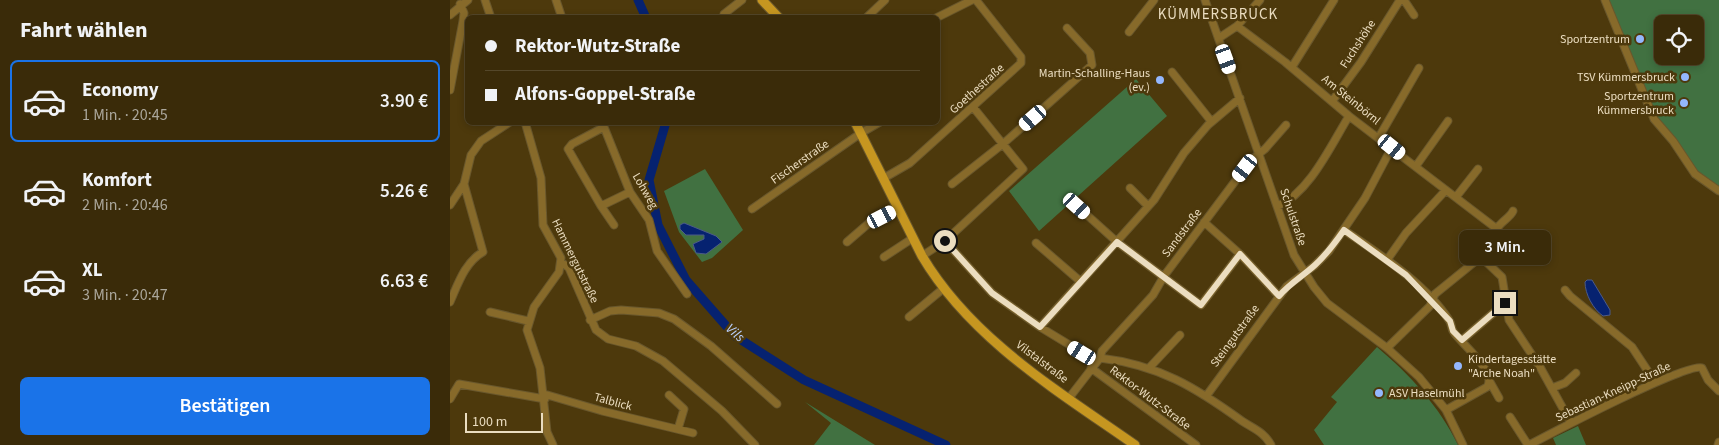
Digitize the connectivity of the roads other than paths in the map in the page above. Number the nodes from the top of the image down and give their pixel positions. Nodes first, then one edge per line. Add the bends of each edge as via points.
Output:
1 (468, 0) edge
2 (485, 0) edge
3 (556, 0) edge
4 (742, 0) edge
5 (762, 0) edge
6 (886, 0) edge
7 (974, 0) edge
8 (1154, 0) edge
9 (1205, 0) edge
10 (1260, 0) edge
11 (1334, 0) edge
12 (1402, 0) edge
13 (1605, 0) edge
14 (460, 4) junction
15 (724, 14) dead end
16 (450, 15) edge
17 (490, 15) edge
18 (561, 15) edge
19 (776, 15) edge
20 (869, 15) edge
21 (1414, 15) dead end
22 (940, 16) edge
23 (1237, 26) junction
24 (1067, 28) dead end
25 (1128, 32) dead end
26 (1219, 38) junction
27 (1292, 67) junction
28 (1419, 68) dead end
29 (1172, 72) dead end
30 (450, 90) edge
31 (1240, 98) junction
32 (1333, 100) junction
33 (973, 107) junction
34 (1349, 116) junction
35 (1211, 121) junction
36 (1448, 121) dead end
37 (1286, 124) dead end
38 (505, 125) edge
39 (526, 125) edge
40 (603, 125) edge
41 (857, 125) edge
42 (875, 125) edge
43 (861, 133) junction
44 (1379, 137) junction
45 (1004, 144) junction
46 (1392, 147) junction
47 (1259, 153) junction
48 (1416, 166) junction
49 (1478, 169) dead end
50 (884, 178) junction
51 (464, 184) junction
52 (952, 184) dead end
53 (1130, 188) dead end
54 (1446, 190) junction
55 (1719, 191) edge
56 (630, 192) junction
57 (1456, 197) junction
58 (450, 205) edge
59 (601, 206) junction
60 (1077, 206) dead end
61 (1148, 206) junction
62 (1278, 206) junction
63 (898, 208) junction
64 (752, 209) dead end
65 (1513, 211) dead end
66 (1204, 222) junction
67 (614, 225) dead end
68 (1497, 229) junction
69 (1344, 230) junction
70 (913, 238) junction
71 (945, 241) junction
72 (847, 242) dead end
73 (1117, 242) junction
74 (1036, 243) dead end
75 (1240, 254) junction
76 (922, 256) junction
77 (884, 257) dead end
78 (1481, 257) junction
79 (1388, 260) junction
80 (561, 262) junction
81 (1305, 272) junction
82 (1164, 276) junction
83 (1080, 281) junction
84 (944, 288) junction
85 (1566, 290) dead end
86 (687, 294) dead end
87 (1279, 296) junction
88 (1431, 300) junction
89 (450, 302) edge
90 (1505, 303) junction
91 (490, 312) dead end
92 (909, 317) dead end
93 (590, 320) junction
94 (528, 321) junction
95 (1040, 327) junction
96 (1180, 334) dead end
97 (1462, 340) junction
98 (1387, 348) junction
99 (1098, 360) junction
100 (1150, 367) junction
101 (1091, 368) junction
102 (1576, 373) dead end
103 (1490, 382) junction
104 (1655, 382) junction
105 (1552, 388) junction
106 (1719, 391) edge
107 (1207, 395) junction
108 (545, 396) junction
109 (668, 396) dead end
110 (1069, 398) junction
111 (1499, 398) dead end
112 (450, 399) edge
113 (777, 404) dead end
114 (1446, 410) junction
115 (1510, 417) dead end
116 (1571, 423) junction
117 (678, 430) junction
118 (693, 433) dead end
119 (553, 445) edge
120 (755, 445) edge
121 (1135, 445) edge
122 (1196, 445) edge
123 (1271, 445) edge
124 (1463, 445) edge
125 (1530, 445) edge

1 - 14 street
2 - 17 street
3 - 18 street
4 - 15 street
5 - 19 main road
6 - 20 street
7 - 22 street
7 - 33 street, Goethestraße via 1022,60
8 - 25 street
9 - 26 street, Schulstraße
10 - 23 street
11 - 27 street
12 - 21 street
12 - 32 street, Fuchshöhe
13 - 55 street via 1654,119 1695,174
14 - 16 street
14 - 30 street via 464,12 463,21
23 - 26 street
23 - 27 street, Am Steinbörnl
24 - 45 street via 1090,53 1092,66
26 - 31 street, Schulstraße
27 - 32 street, Am Steinbörnl
28 - 44 street
29 - 35 street
31 - 35 street
31 - 47 street, Schulstraße
32 - 34 street, Am Steinbörnl
33 - 45 street
33 - 50 street, Goethestraße via 910,163
34 - 44 street, Am Steinbörnl
34 - 62 street via 1305,184 1291,199
35 - 61 street via 1184,153
36 - 48 street
37 - 47 street, Sandstraße
38 - 51 street via 481,141 471,155
39 - 80 street, Hammergutstraße via 541,178 543,225 559,252
40 - 56 street, Lohweg
40 - 59 street via 568,149
41 - 43 main road, Vilstalstraße
42 - 43 street, Fischerstraße
43 - 50 main road, Vilstalstraße
43 - 64 street, Fischerstraße
44 - 46 street, Am Steinbörnl
45 - 52 street
45 - 71 street via 1023,169
46 - 48 street, Am Steinbörnl
46 - 69 street, Steingutstraße
47 - 62 street, Schulstraße
47 - 66 street, Sandstraße
48 - 54 street, Am Steinbörnl
49 - 57 street
50 - 63 main road, Vilstalstraße
51 - 58 street
51 - 89 street via 483,252 462,275
53 - 61 street
54 - 57 street, Am Steinbörnl
54 - 79 street via 1406,233
56 - 59 street
56 - 86 street, Lohweg via 649,220 657,251
57 - 68 street, Am Steinbörnl
59 - 67 street
60 - 73 street
61 - 73 street
62 - 81 street, Schulstraße via 1294,256
63 - 70 main road, Vilstalstraße
63 - 72 street via 869,223
65 - 68 street
66 - 75 street
66 - 82 street, Sandstraße
68 - 78 street via 1495,243
69 - 79 street
69 - 81 street, Steingutstraße via 1329,251
70 - 76 main road, Vilstalstraße
70 - 77 street
71 - 76 street
71 - 95 street, Rektor-Wutz-Straße via 992,293
73 - 82 street
73 - 83 street
74 - 83 street
75 - 82 street via 1201,305
75 - 87 street
76 - 84 main road, Vilstalstraße
78 - 88 street
78 - 90 street via 1502,277
79 - 88 street
80 - 93 street, Hammergutstraße via 568,268
80 - 94 street via 556,279 540,296
81 - 87 street, Steingutstraße
81 - 98 street, Schulstraße via 1327,303
82 - 99 street, Sandstraße via 1153,295 1102,351
83 - 95 street
84 - 92 street
84 - 110 main road, Vilstalstraße via 1000,346
85 - 104 street via 1632,348
87 - 107 street, Steingutstraße
88 - 97 street
88 - 98 street via 1430,306
90 - 97 street
90 - 105 street via 1509,320
91 - 94 street
93 - 113 street via 621,310 674,319 711,346
93 - 120 street, Hammergutstraße via 596,330 608,339 636,346 663,361 722,411
94 - 108 street via 527,336 540,368
95 - 99 street, Rektor-Wutz-Straße
96 - 100 street
97 - 103 street
98 - 114 street, Schulstraße via 1419,377
99 - 100 street
99 - 101 street, Sandstraße
100 - 107 street
101 - 110 street, Sandstraße
101 - 122 street, Rektor-Wutz-Straße
102 - 105 street via 1565,383
103 - 111 street
103 - 114 street via 1488,387
104 - 106 street, Sebastian-Kneipp-Straße via 1700,366
104 - 116 street, Sebastian-Kneipp-Straße
105 - 116 street
107 - 123 street via 1265,434
108 - 112 street, Talblick via 459,384
108 - 117 street, Talblick
108 - 119 street via 547,432
109 - 117 street via 684,408
110 - 121 main road, Vilstalstraße
114 - 124 street, Schulstraße
115 - 125 street, Sebastian-Kneipp-Straße
116 - 125 street, Sebastian-Kneipp-Straße
117 - 118 street, Talblick

